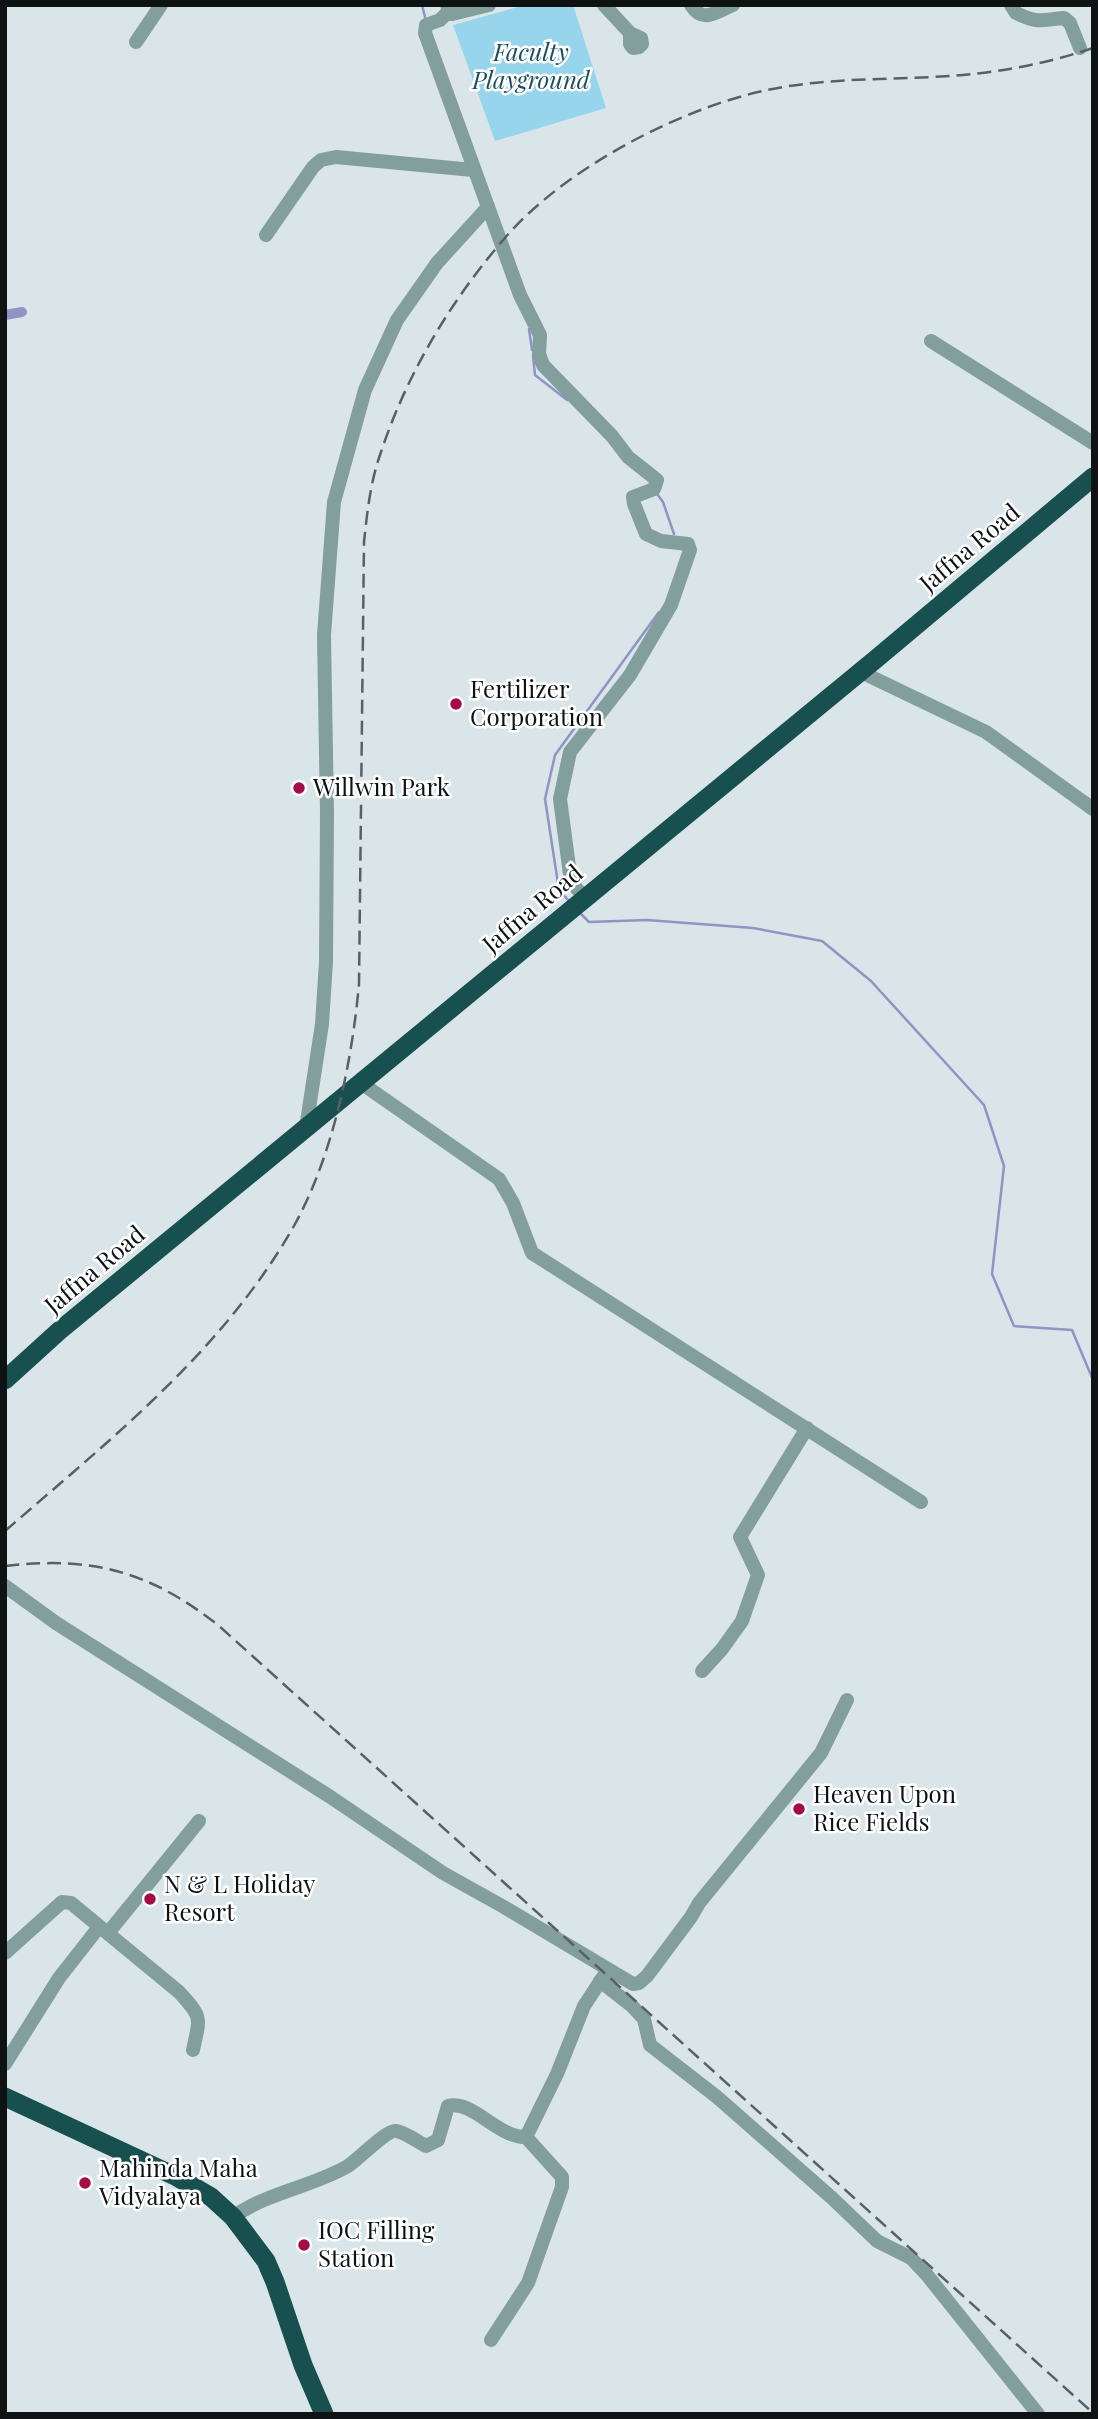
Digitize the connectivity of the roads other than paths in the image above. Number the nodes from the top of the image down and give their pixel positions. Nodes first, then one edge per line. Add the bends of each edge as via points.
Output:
1 (161, 5) edge
2 (489, 5) edge
3 (604, 5) edge
4 (691, 5) edge
5 (733, 5) edge
6 (1011, 5) edge
7 (448, 8) edge
8 (631, 33) dead end
9 (136, 43) dead end
10 (1080, 48) dead end
11 (474, 170) junction
12 (488, 206) junction
13 (266, 235) dead end
14 (931, 341) dead end
15 (1093, 443) edge
16 (1093, 477) edge
17 (861, 672) junction
18 (1093, 808) edge
19 (577, 905) junction
20 (361, 1083) junction
21 (306, 1128) junction
22 (5, 1380) edge
23 (807, 1428) junction
24 (921, 1502) dead end
25 (5, 1586) edge
26 (702, 1671) dead end
27 (847, 1700) dead end
28 (199, 1821) dead end
29 (103, 1930) junction
30 (5, 1953) edge
31 (604, 1976) junction
32 (193, 2050) dead end
33 (5, 2064) edge
34 (5, 2097) edge
35 (526, 2137) junction
36 (233, 2217) junction
37 (491, 2340) dead end
38 (324, 2414) edge
39 (1038, 2414) edge

1 - 9 street
2 - 7 street via 452,14
3 - 8 street
4 - 5 street via 703,16
6 - 10 street via 1016,13 1038,21 1064,18
7 - 11 street via 440,20 426,25 425,33
11 - 12 street
11 - 13 street via 336,157 321,160
12 - 19 street via 520,295 540,335 543,365 628,457 657,480 651,490 633,497 646,534 688,544 690,550 671,605 630,675 570,752 560,799
12 - 21 street via 437,263 397,320 365,390 334,502 324,635 326,962
14 - 15 street
16 - 17 highway, Jaffna Road
17 - 18 street via 986,732
17 - 19 highway, Jaffna Road
19 - 20 highway, Jaffna Road
20 - 21 highway, Jaffna Road
20 - 23 street via 499,1180 532,1253
21 - 22 highway, Jaffna Road
23 - 24 street
23 - 26 street via 740,1537 758,1575 742,1620
25 - 31 street via 443,1873 514,1912
27 - 31 street via 821,1753 699,1903 647,1976 633,1984
28 - 29 street
29 - 30 street via 71,1903 62,1902
29 - 32 street via 192,2006 200,2021
29 - 33 street via 59,1978
31 - 35 street via 584,2006
31 - 39 street via 644,2019 650,2045 727,2106 877,2242 911,2259 927,2275
34 - 36 highway via 177,2177
35 - 36 street via 513,2137 456,2104 448,2106 438,2140 426,2146 397,2131 388,2133 346,2167 258,2202
35 - 37 street via 555,2166 562,2187 528,2283
36 - 38 highway via 266,2261

